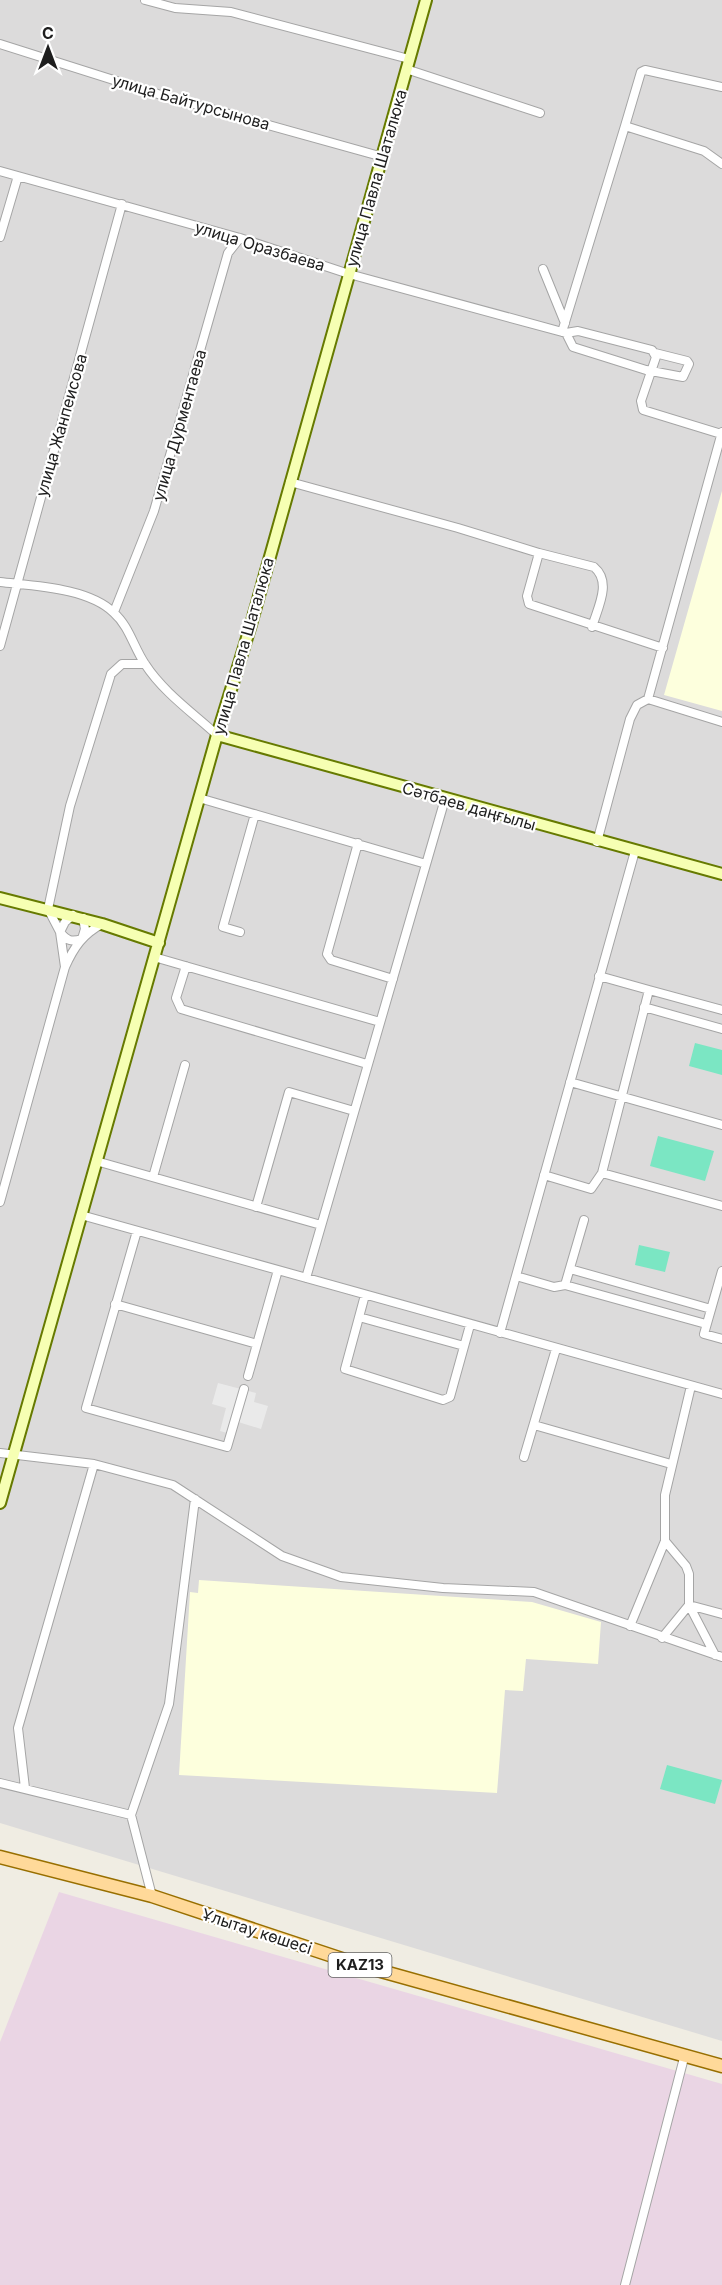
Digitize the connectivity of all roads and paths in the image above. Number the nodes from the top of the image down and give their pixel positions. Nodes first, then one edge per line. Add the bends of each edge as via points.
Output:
1 (145, 0) edge
2 (426, 0) edge
3 (0, 44) edge
4 (407, 64) junction
5 (722, 87) edge
6 (540, 113) dead end
7 (625, 126) junction
8 (382, 157) junction
9 (722, 164) edge
10 (0, 171) edge
11 (18, 176) junction
12 (122, 204) junction
13 (0, 237) edge
14 (240, 238) junction
15 (543, 269) dead end
16 (349, 274) junction
17 (565, 323) junction
18 (564, 333) junction
19 (655, 355) junction
20 (652, 370) junction
21 (722, 433) edge
22 (290, 482) junction
23 (538, 553) junction
24 (0, 582) edge
25 (16, 584) junction
26 (114, 612) junction
27 (592, 627) junction
28 (0, 646) edge
29 (663, 648) junction
30 (145, 664) junction
31 (648, 699) junction
32 (722, 722) edge
33 (217, 735) junction
34 (199, 798) junction
35 (445, 799) junction
36 (255, 814) junction
37 (597, 842) junction
38 (358, 843) junction
39 (634, 851) junction
40 (426, 864) junction
41 (722, 874) edge
42 (0, 898) edge
43 (48, 909) junction
44 (78, 917) junction
45 (102, 924) junction
46 (60, 932) junction
47 (240, 932) dead end
48 (82, 939) junction
49 (159, 943) junction
50 (154, 957) junction
51 (186, 966) junction
52 (65, 967) junction
53 (599, 976) junction
54 (393, 979) junction
55 (649, 990) junction
56 (644, 1007) junction
57 (722, 1010) edge
58 (380, 1022) junction
59 (722, 1029) edge
60 (367, 1064) junction
61 (185, 1065) dead end
62 (570, 1082) junction
63 (622, 1099) junction
64 (354, 1111) junction
65 (722, 1125) edge
66 (96, 1161) junction
67 (602, 1173) junction
68 (544, 1175) junction
69 (153, 1177) junction
70 (0, 1202) edge
71 (722, 1206) edge
72 (256, 1207) junction
73 (81, 1215) junction
74 (584, 1220) dead end
75 (321, 1225) junction
76 (137, 1231) junction
77 (570, 1269) junction
78 (278, 1270) junction
79 (722, 1271) edge
80 (516, 1276) junction
81 (306, 1278) junction
82 (565, 1286) junction
83 (365, 1295) junction
84 (115, 1304) junction
85 (711, 1309) junction
86 (359, 1317) junction
87 (706, 1324) junction
88 (470, 1325) junction
89 (500, 1333) junction
90 (722, 1339) edge
91 (257, 1344) junction
92 (464, 1346) junction
93 (556, 1348) junction
94 (248, 1376) dead end
95 (691, 1386) junction
96 (244, 1389) dead end
97 (722, 1394) edge
98 (534, 1425) junction
99 (0, 1453) edge
100 (12, 1454) junction
101 (524, 1456) dead end
102 (94, 1464) junction
103 (671, 1464) junction
104 (195, 1499) junction
105 (0, 1503) edge
106 (666, 1541) junction
107 (689, 1605) junction
108 (722, 1614) edge
109 (630, 1626) junction
110 (662, 1638) junction
111 (718, 1656) edge
112 (0, 1783) edge
113 (25, 1788) junction
114 (130, 1815) junction
115 (0, 1857) edge
116 (152, 1896) junction
117 (685, 2054) junction
118 (722, 2066) edge
119 (625, 2285) edge

1 - 4 street via 175,8 231,12
2 - 4 street, улица Павла Шаталюка
3 - 8 street, улица Байтурсынова via 161,95
4 - 6 street
4 - 8 street, улица Павла Шаталюка
5 - 7 street via 640,72
7 - 9 street via 704,151
7 - 17 street
8 - 16 street, улица Павла Шаталюка
10 - 11 street, улица Оразбаева
11 - 12 street, улица Оразбаева
11 - 13 street
12 - 14 street, улица Оразбаева
12 - 25 street, улица Жанпеисова
14 - 16 street, улица Оразбаева
14 - 26 street, улица Дурментаева via 228,253 154,511
15 - 17 street
16 - 18 street, улица Оразбаева
16 - 22 street, улица Павла Шаталюка
17 - 18 street
18 - 19 street, улица Оразбаева via 578,331
18 - 20 street via 573,347
19 - 20 street
19 - 20 street, улица Оразбаева via 689,364 683,377
20 - 21 street via 640,401 643,410
21 - 29 street
22 - 23 street
22 - 33 street, улица Павла Шаталюка
23 - 27 street via 527,596 529,604
23 - 27 street via 594,567 601,573 605,581
24 - 25 street
25 - 26 street via 81,595
25 - 28 street, улица Жанпеисова
26 - 30 street
27 - 29 street
29 - 31 street
30 - 33 street
30 - 43 street via 123,664 111,674 70,806
31 - 32 street
31 - 37 street via 638,705 630,719
33 - 34 street, улица Павла Шаталюка
33 - 35 street, Сәтбаев даңғылы
34 - 36 street
34 - 49 street, улица Павла Шаталюка
35 - 37 street, Сәтбаев даңғылы
35 - 40 street
36 - 38 street
36 - 47 street via 223,927
37 - 39 street, Сәтбаев даңғылы
38 - 40 street
38 - 54 street via 327,954 331,960
39 - 41 street, Сәтбаев даңғылы
39 - 53 street
40 - 54 street
42 - 43 street
43 - 44 street
43 - 46 street
44 - 45 street
44 - 46 street via 65,921
44 - 48 street via 85,929
45 - 48 street
45 - 49 street
46 - 48 street via 72,942
46 - 52 street
48 - 52 street
49 - 50 street, улица Павла Шаталюка
50 - 51 street
50 - 66 street, улица Павла Шаталюка
51 - 58 street
51 - 60 street via 176,998 181,1009
52 - 70 street
53 - 55 street
53 - 62 street
54 - 58 street
55 - 56 street
55 - 57 street
56 - 59 street
56 - 63 street
58 - 60 street
60 - 64 street
61 - 69 street
62 - 63 street
62 - 68 street
63 - 65 street
63 - 67 street
64 - 72 street via 289,1092
64 - 75 street
66 - 69 street
66 - 73 street, улица Павла Шаталюка
67 - 68 street via 591,1189
67 - 71 street
68 - 80 street
69 - 72 street
72 - 75 street
73 - 76 street
73 - 100 street, улица Павла Шаталюка
74 - 77 street
75 - 81 street
76 - 78 street
76 - 84 street
77 - 82 street
77 - 85 street
78 - 81 street
78 - 91 street
79 - 85 street
80 - 82 street via 554,1287
80 - 89 street
81 - 83 street
82 - 87 street
83 - 86 street
83 - 88 street
84 - 91 street
84 - 96 street via 86,1408 227,1447
85 - 87 street
86 - 92 street
86 - 92 street via 345,1369 443,1400 450,1397
87 - 90 street via 704,1334
88 - 89 street
88 - 92 street
89 - 93 street
91 - 94 street
93 - 95 street
93 - 98 street
95 - 97 street
95 - 103 street
98 - 101 street
98 - 103 street
99 - 100 street
100 - 102 street
100 - 105 street, улица Павла Шаталюка
102 - 104 street via 173,1485
102 - 113 street via 18,1728
103 - 106 street via 665,1495
104 - 109 street via 282,1556 341,1577 443,1588 534,1592
104 - 114 street via 169,1704
106 - 107 street via 689,1574
106 - 109 street
107 - 108 street
107 - 110 street
107 - 111 street
109 - 110 street
110 - 111 street
112 - 113 street
113 - 114 street
114 - 116 street
115 - 116 main road, Ұлытау көшесі / KAZ13
116 - 117 main road, Ұлытау көшесі / KAZ13 via 363,1966
117 - 118 main road, Ұлытау көшесі / KAZ13
117 - 119 street

